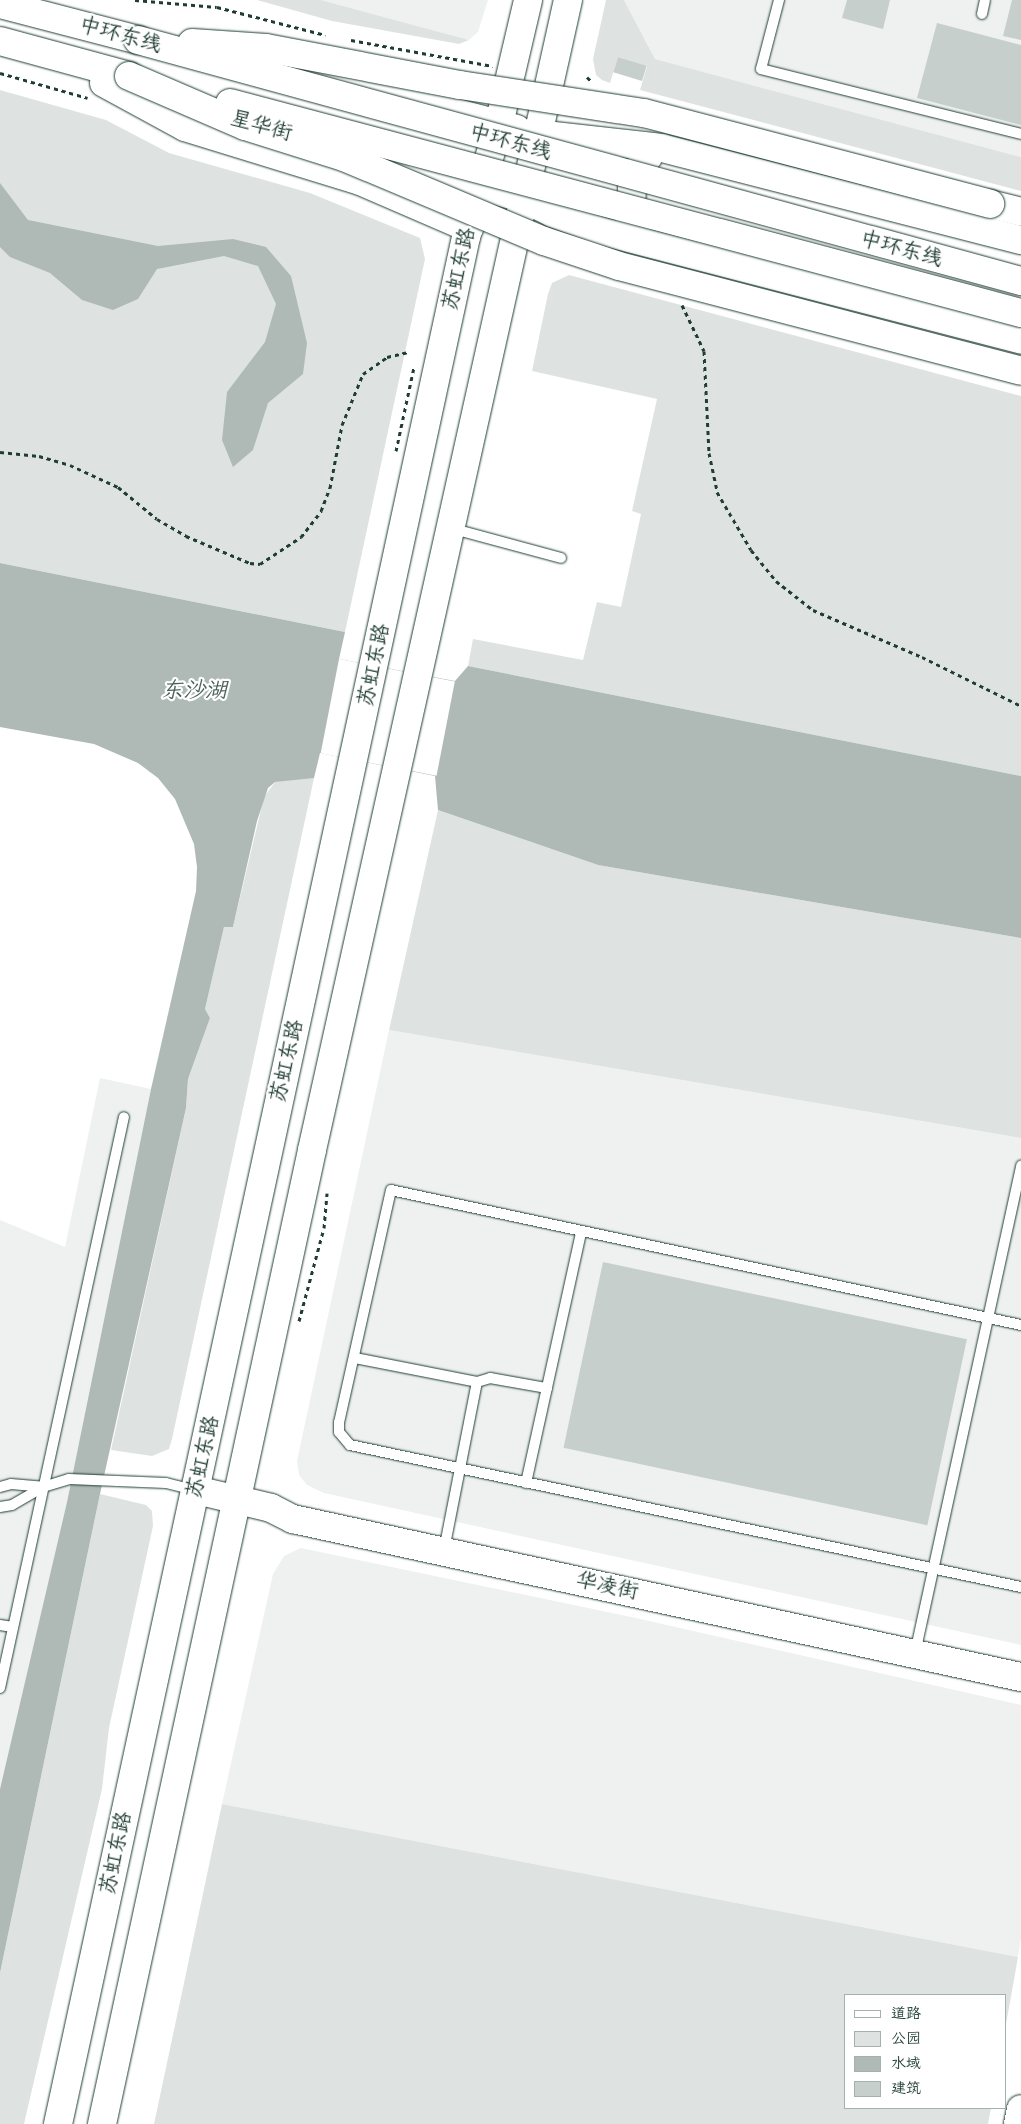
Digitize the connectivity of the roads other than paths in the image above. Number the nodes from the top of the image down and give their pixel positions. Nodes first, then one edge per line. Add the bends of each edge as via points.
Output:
1 (37, 0) edge
2 (528, 0) edge
3 (568, 0) edge
4 (779, 0) edge
5 (985, 0) edge
6 (0, 4) edge
7 (982, 14) dead end
8 (138, 40) junction
9 (0, 41) edge
10 (0, 55) edge
11 (117, 80) junction
12 (499, 124) junction
13 (536, 134) junction
14 (1021, 134) edge
15 (662, 148) junction
16 (481, 186) junction
17 (523, 198) junction
18 (1021, 212) edge
19 (469, 228) junction
20 (1021, 240) edge
21 (643, 243) junction
22 (1021, 281) edge
23 (1021, 312) edge
24 (1021, 340) edge
25 (1021, 371) edge
26 (449, 528) junction
27 (561, 558) dead end
28 (124, 1117) dead end
29 (1021, 1165) edge
30 (580, 1232) junction
31 (987, 1318) junction
32 (1021, 1325) edge
33 (355, 1358) junction
34 (477, 1382) junction
35 (547, 1388) junction
36 (461, 1469) junction
37 (526, 1482) junction
38 (0, 1487) edge
39 (43, 1487) junction
40 (196, 1490) junction
41 (237, 1500) junction
42 (0, 1507) edge
43 (443, 1551) junction
44 (932, 1569) junction
45 (1021, 1587) edge
46 (0, 1625) edge
47 (13, 1627) junction
48 (914, 1654) junction
49 (1021, 1677) edge
50 (0, 1688) edge
51 (1021, 2109) edge
52 (58, 2124) edge
53 (102, 2124) edge
54 (1018, 2124) edge

1 - 12 main road
2 - 12 main road, 苏虹东路
3 - 13 main road, 苏虹东路
4 - 14 lane via 761,69
5 - 7 lane
6 - 8 main road, 中环东线
8 - 18 main road, bridge via 266,48 460,85 644,113
8 - 22 main road, 中环东线, bridge
9 - 11 main road, 中环东线
10 - 11 main road, 星华街
11 - 16 main road, 星华街
11 - 19 main road via 185,127 360,181
11 - 23 main road, 中环东线, bridge
11 - 25 main road, bridge via 244,126 344,157 554,244 627,268
12 - 13 main road
12 - 16 main road, 苏虹东路
13 - 15 main road
13 - 17 main road, 苏虹东路
15 - 20 main road
15 - 21 main road via 643,160 632,187 630,219
16 - 17 main road, 星华街
16 - 19 main road, 苏虹东路
17 - 21 main road, 星华街 via 552,213
17 - 26 main road, 苏虹东路
19 - 40 main road, 苏虹东路
21 - 24 main road, 星华街
26 - 27 lane
26 - 41 main road, 苏虹东路
28 - 39 lane
29 - 31 lane
30 - 31 lane
30 - 33 lane via 392,1190
30 - 35 lane
31 - 32 lane
31 - 44 lane
33 - 34 lane
33 - 36 lane via 339,1422 343,1439 350,1445
34 - 35 lane via 490,1378
34 - 36 lane
35 - 37 lane
36 - 37 lane
36 - 43 lane
37 - 44 lane
38 - 39 lane via 11,1484
39 - 40 lane via 69,1479 166,1483
39 - 42 lane via 12,1505
39 - 47 lane
40 - 41 main road, 华凌街
40 - 52 main road, 苏虹东路
41 - 43 main road, 华凌街 via 271,1508 293,1518
41 - 53 main road, 苏虹东路
43 - 48 main road, 华凌街
44 - 45 lane
44 - 48 lane
46 - 47 lane
47 - 50 lane
48 - 49 main road, 华凌街
51 - 54 main road

